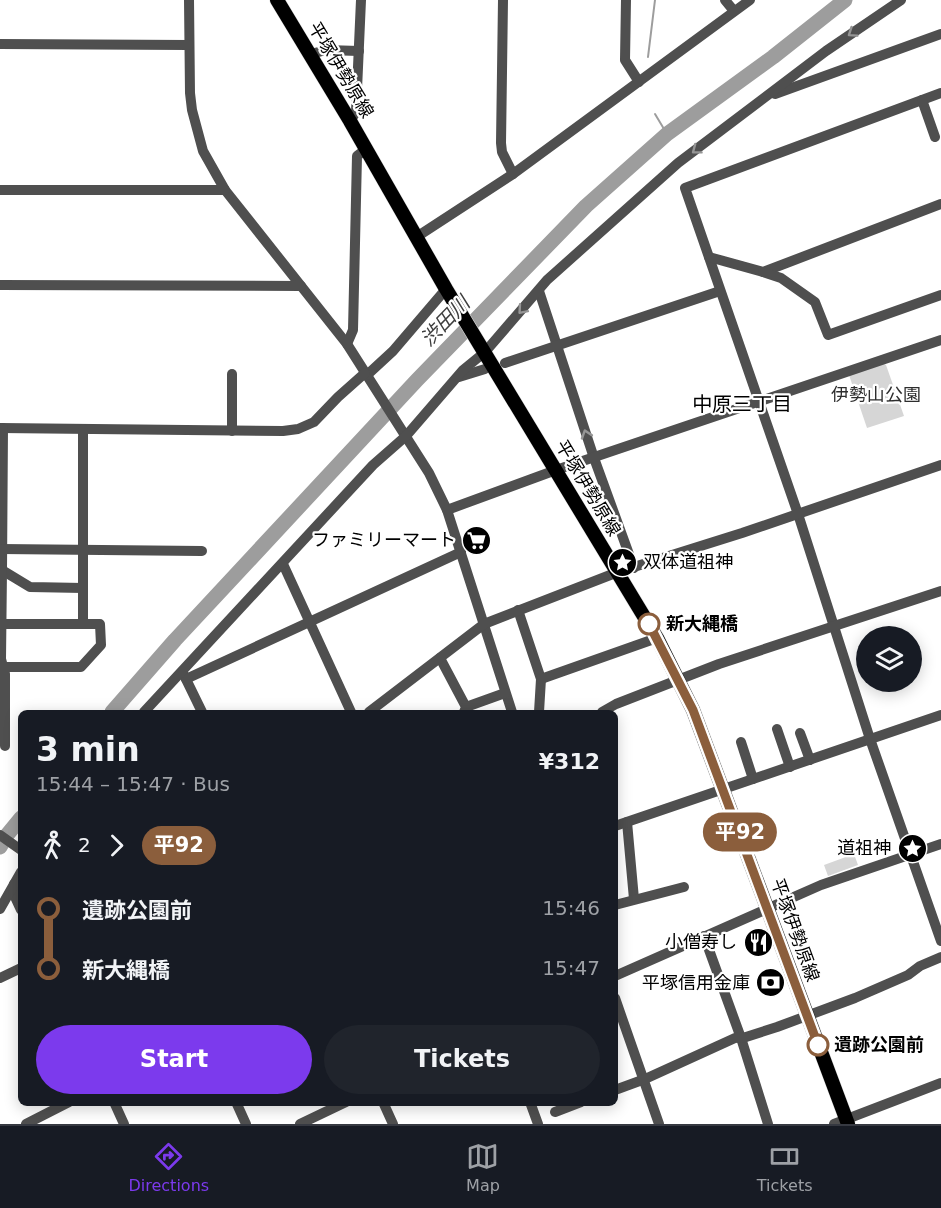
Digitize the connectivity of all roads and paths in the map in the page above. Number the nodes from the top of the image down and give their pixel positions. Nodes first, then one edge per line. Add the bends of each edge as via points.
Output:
1 (189, 0) edge
2 (278, 0) edge
3 (361, 0) edge
4 (503, 0) edge
5 (626, 0) edge
6 (725, 0) edge
7 (750, 0) edge
8 (901, 0) edge
9 (734, 11) junction
10 (941, 34) edge
11 (0, 44) edge
12 (189, 45) junction
13 (359, 51) junction
14 (311, 54) junction
15 (639, 82) junction
16 (941, 93) edge
17 (764, 98) junction
18 (922, 100) junction
19 (350, 121) junction
20 (935, 137) dead end
21 (366, 149) junction
22 (513, 174) junction
23 (0, 189) edge
24 (225, 190) junction
25 (941, 204) edge
26 (418, 236) junction
27 (709, 256) junction
28 (763, 272) junction
29 (0, 285) edge
30 (301, 286) junction
31 (539, 291) junction
32 (720, 291) junction
33 (448, 292) junction
34 (941, 295) edge
35 (941, 340) edge
36 (347, 344) junction
37 (556, 346) junction
38 (484, 350) junction
39 (505, 363) dead end
40 (484, 369) dead end
41 (232, 374) dead end
42 (367, 375) junction
43 (456, 378) junction
44 (758, 402) junction
45 (1, 428) edge
46 (83, 429) junction
47 (232, 431) junction
48 (405, 434) junction
49 (594, 458) junction
50 (941, 465) edge
51 (556, 470) junction
52 (447, 510) junction
53 (798, 514) junction
54 (1, 549) edge
55 (83, 550) junction
56 (202, 551) dead end
57 (461, 552) junction
58 (283, 564) junction
59 (634, 568) junction
60 (2, 570) junction
61 (618, 572) junction
62 (83, 588) junction
63 (941, 591) edge
64 (518, 610) junction
65 (310, 622) junction
66 (1, 624) edge
67 (83, 624) junction
68 (484, 624) junction
69 (835, 627) junction
70 (657, 638) junction
71 (440, 658) junction
72 (2, 667) edge
73 (184, 676) junction
74 (541, 679) junction
75 (678, 679) junction
76 (505, 693) junction
77 (146, 710) edge
78 (201, 710) edge
79 (350, 710) edge
80 (372, 710) edge
81 (465, 710) edge
82 (511, 710) edge
83 (539, 710) edge
84 (606, 710) edge
85 (941, 715) edge
86 (777, 729) dead end
87 (800, 733) dead end
88 (870, 739) junction
89 (741, 742) dead end
90 (5, 746) dead end
91 (810, 760) junction
92 (790, 767) junction
93 (753, 779) junction
94 (723, 789) junction
95 (627, 822) junction
96 (618, 825) edge
97 (0, 835) edge
98 (941, 844) edge
99 (18, 847) edge
100 (911, 854) junction
101 (18, 877) edge
102 (14, 884) junction
103 (684, 887) dead end
104 (634, 899) junction
105 (18, 904) edge
106 (618, 904) edge
107 (768, 907) junction
108 (0, 909) edge
109 (705, 936) junction
110 (941, 941) edge
111 (941, 957) edge
112 (18, 969) edge
113 (618, 975) edge
114 (0, 978) edge
115 (618, 1006) edge
116 (808, 1016) junction
117 (741, 1038) junction
118 (645, 1079) junction
119 (940, 1087) edge
120 (618, 1089) edge
121 (64, 1106) edge
122 (116, 1106) edge
123 (238, 1106) edge
124 (338, 1106) edge
125 (385, 1106) edge
126 (531, 1106) edge
127 (571, 1106) edge
128 (555, 1112) dead end
129 (47, 1120) edge
130 (842, 1122) edge
131 (26, 1124) edge
132 (124, 1124) edge
133 (246, 1124) edge
134 (300, 1124) edge
135 (393, 1124) edge
136 (538, 1124) edge
137 (659, 1124) edge
138 (768, 1124) edge

1 - 12 street
2 - 14 main road, 平塚伊勢原線
3 - 13 street
4 - 22 street via 501,143
5 - 15 street via 625,60
6 - 9 street
7 - 9 street
8 -> 17 street
9 - 15 street
10 - 17 street
11 - 12 street
12 - 24 street via 190,93 196,128 203,151
13 - 14 street via 326,50
13 - 19 street via 356,112
14 - 19 main road, 平塚伊勢原線
15 - 22 street
16 - 18 street
17 -> 31 street via 678,163
18 - 20 street
18 - 27 street via 685,188
19 - 21 main road, 平塚伊勢原線
21 - 26 main road, 平塚伊勢原線
21 - 36 street via 357,156 353,330
22 - 26 street
23 - 24 street
24 - 30 street
25 - 28 street
26 - 33 main road, 平塚伊勢原線
27 - 28 street
27 - 32 street
28 - 34 street via 781,278 815,302 828,335
29 - 30 street
30 - 36 street
31 - 37 street
31 -> 38 street
32 - 37 street
32 - 44 street
33 - 38 main road, 平塚伊勢原線
33 - 42 street
35 - 44 street
36 - 42 street
37 - 39 street
49 -> 37 street
38 - 43 street
38 - 51 main road, 平塚伊勢原線
40 - 43 street
41 - 47 street
42 - 47 street via 314,422 298,429
42 - 48 street
43 - 48 street
44 - 49 street
44 - 53 street
45 - 46 street
45 - 54 street
46 - 47 street
46 - 55 street
48 - 52 street
48 - 58 street
49 - 51 street
49 - 59 street
50 - 53 street
51 - 52 street
51 - 61 main road, 平塚伊勢原線
52 - 57 street
53 - 59 street
53 - 69 street
54 - 55 street
54 - 60 street
55 - 56 street
55 - 62 street
57 - 65 street
57 - 68 street
58 - 65 street
58 - 73 street
59 - 61 street
60 - 62 street via 30,587
60 - 66 street
61 - 64 street
61 - 70 main road, 平塚伊勢原線
62 - 67 street
63 - 69 street
64 - 68 street
64 - 74 street
65 - 73 street
65 - 79 street
66 - 67 street
66 - 72 street
67 - 72 street via 100,624 101,645 81,667
68 - 71 street
68 - 76 street
69 - 75 street
69 - 88 street
70 - 74 street
70 - 75 main road, 平塚伊勢原線
71 - 80 street
71 - 81 street
72 - 90 street
73 - 77 street
73 - 78 street
74 - 83 street
75 - 84 street
75 - 94 main road, 平塚伊勢原線
76 - 81 street
76 - 82 street
85 - 88 street
86 - 92 street
87 - 91 street
88 - 91 street
88 - 100 street
89 - 93 street
91 - 92 street
92 - 93 street
93 - 94 street
94 - 95 street
94 - 107 main road, 平塚伊勢原線
95 - 96 street
95 - 104 street
97 - 99 street
98 - 100 street
100 - 107 street
100 - 110 street
101 - 102 street
102 - 105 street
102 - 108 street
103 - 104 street
104 - 106 street
107 - 109 street
107 - 116 main road, 平塚伊勢原線
109 - 113 street
109 - 117 street
111 - 116 street via 908,975
112 - 114 street
115 - 118 street
116 - 117 street
116 - 130 main road, 平塚伊勢原線
117 - 118 street
117 - 138 street
118 - 120 street
118 - 137 street
119 - 130 street
121 - 129 street
122 - 132 street
123 - 133 street
124 - 134 street
125 - 135 street
126 - 136 street
127 - 128 street
129 - 131 street

